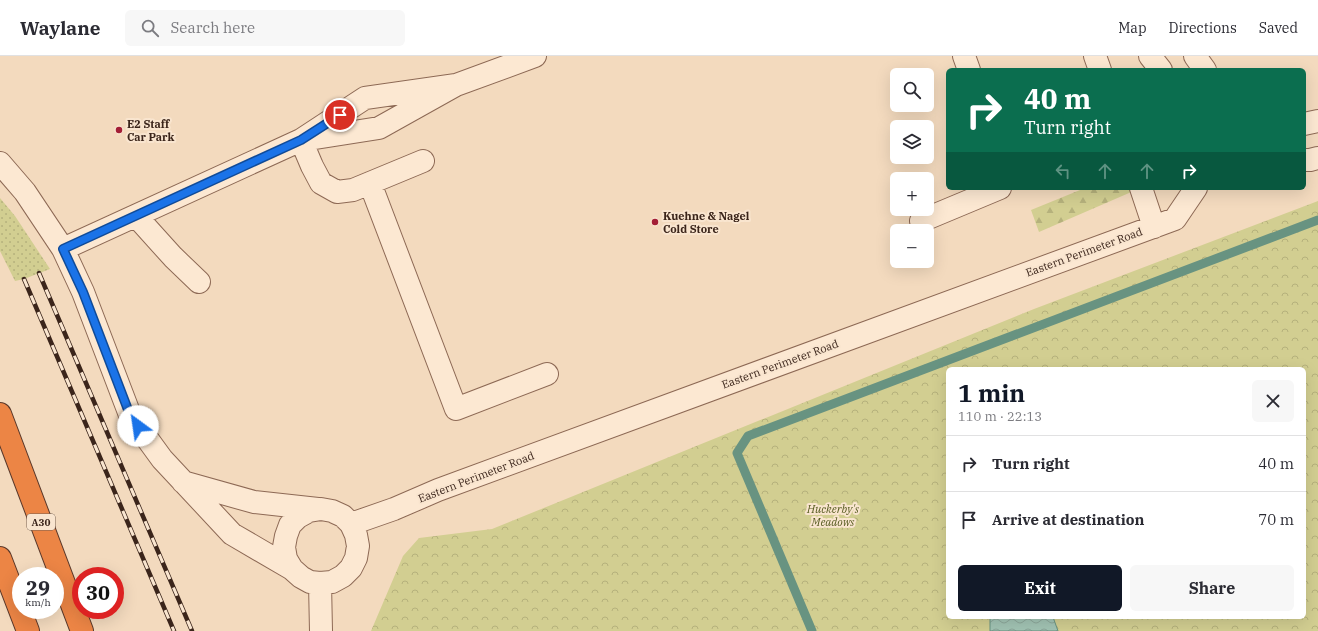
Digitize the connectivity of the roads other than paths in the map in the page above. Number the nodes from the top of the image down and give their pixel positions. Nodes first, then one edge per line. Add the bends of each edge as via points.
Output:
1 (535, 56) edge
2 (964, 56) edge
3 (1095, 56) edge
4 (1150, 56) edge
5 (1195, 56) edge
6 (968, 68) edge
7 (1099, 68) edge
8 (1159, 68) edge
9 (1204, 68) edge
10 (456, 86) junction
11 (1318, 121) edge
12 (1306, 124) edge
13 (301, 140) junction
14 (1318, 158) edge
15 (1306, 160) edge
16 (423, 162) dead end
17 (0, 164) edge
18 (370, 183) junction
19 (995, 190) edge
20 (1142, 190) edge
21 (1195, 190) edge
22 (136, 216) junction
23 (921, 221) dead end
24 (1154, 227) junction
25 (63, 249) junction
26 (200, 282) dead end
27 (547, 374) dead end
28 (0, 414) edge
29 (182, 482) junction
30 (321, 509) junction
31 (351, 524) junction
32 (0, 558) edge
33 (292, 569) junction
34 (320, 583) junction
35 (28, 631) edge
36 (82, 631) edge
37 (321, 631) edge

1 - 10 street
2 - 6 street
3 - 7 street
4 - 8 street
5 - 9 street
10 - 13 street via 379,128
10 - 13 street via 365,98
11 - 12 street
13 - 18 street via 321,183 337,192 353,190
13 - 22 street
14 - 15 street
16 - 18 street
17 - 25 street via 25,192
18 - 27 street via 456,409
19 - 23 street
20 - 24 street
21 - 24 street, Eastern Perimeter Road via 1175,219
22 - 25 street
22 - 26 street
24 - 31 street, Eastern Perimeter Road
25 - 29 street via 83,292 130,415
28 - 36 highway, A30
29 - 30 street via 254,502
29 - 33 street via 232,534
30 - 31 street via 343,516
30 - 33 street via 309,511 290,525 284,547 286,559
31 - 34 street via 358,546 351,568 332,582
32 - 35 highway
33 - 34 street via 310,582
34 - 37 street

